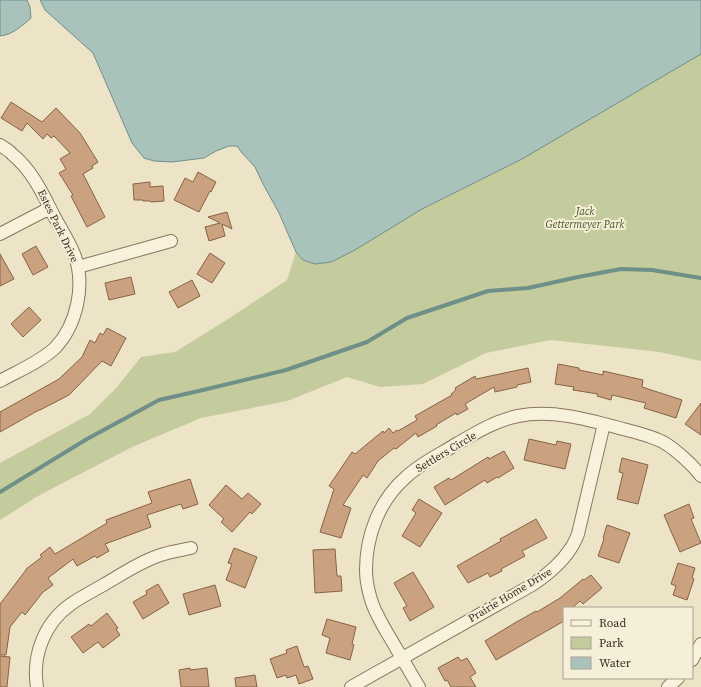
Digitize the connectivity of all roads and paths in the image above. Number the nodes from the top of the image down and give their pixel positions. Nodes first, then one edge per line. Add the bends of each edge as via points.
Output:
1 (0, 145) edge
2 (50, 208) junction
3 (0, 234) edge
4 (171, 241) dead end
5 (78, 267) junction
6 (0, 381) edge
7 (604, 424) junction
8 (701, 476) edge
9 (191, 548) dead end
10 (701, 644) edge
11 (402, 658) junction
12 (693, 658) edge
13 (677, 679) edge
14 (37, 687) edge
15 (352, 687) edge
16 (419, 687) edge
17 (668, 687) edge

1 - 2 street, Estes Park Drive via 26,167
2 - 3 street
2 - 5 street, Estes Park Drive
4 - 5 street
5 - 6 street, Estes Park Drive via 78,301 66,334 55,348 41,358
7 - 8 street, Settlers Circle via 663,442 696,468
7 - 11 street, Prairie Home Drive via 578,534 558,565 544,577
7 - 11 street, Settlers Circle via 544,413 501,420 424,464 405,477 390,494 372,528 366,570 377,616
9 - 14 street via 151,559 70,605 56,617 45,633 36,660
10 - 12 street
11 - 15 street, Prairie Home Drive
11 - 16 street, Settlers Circle
13 - 17 street

